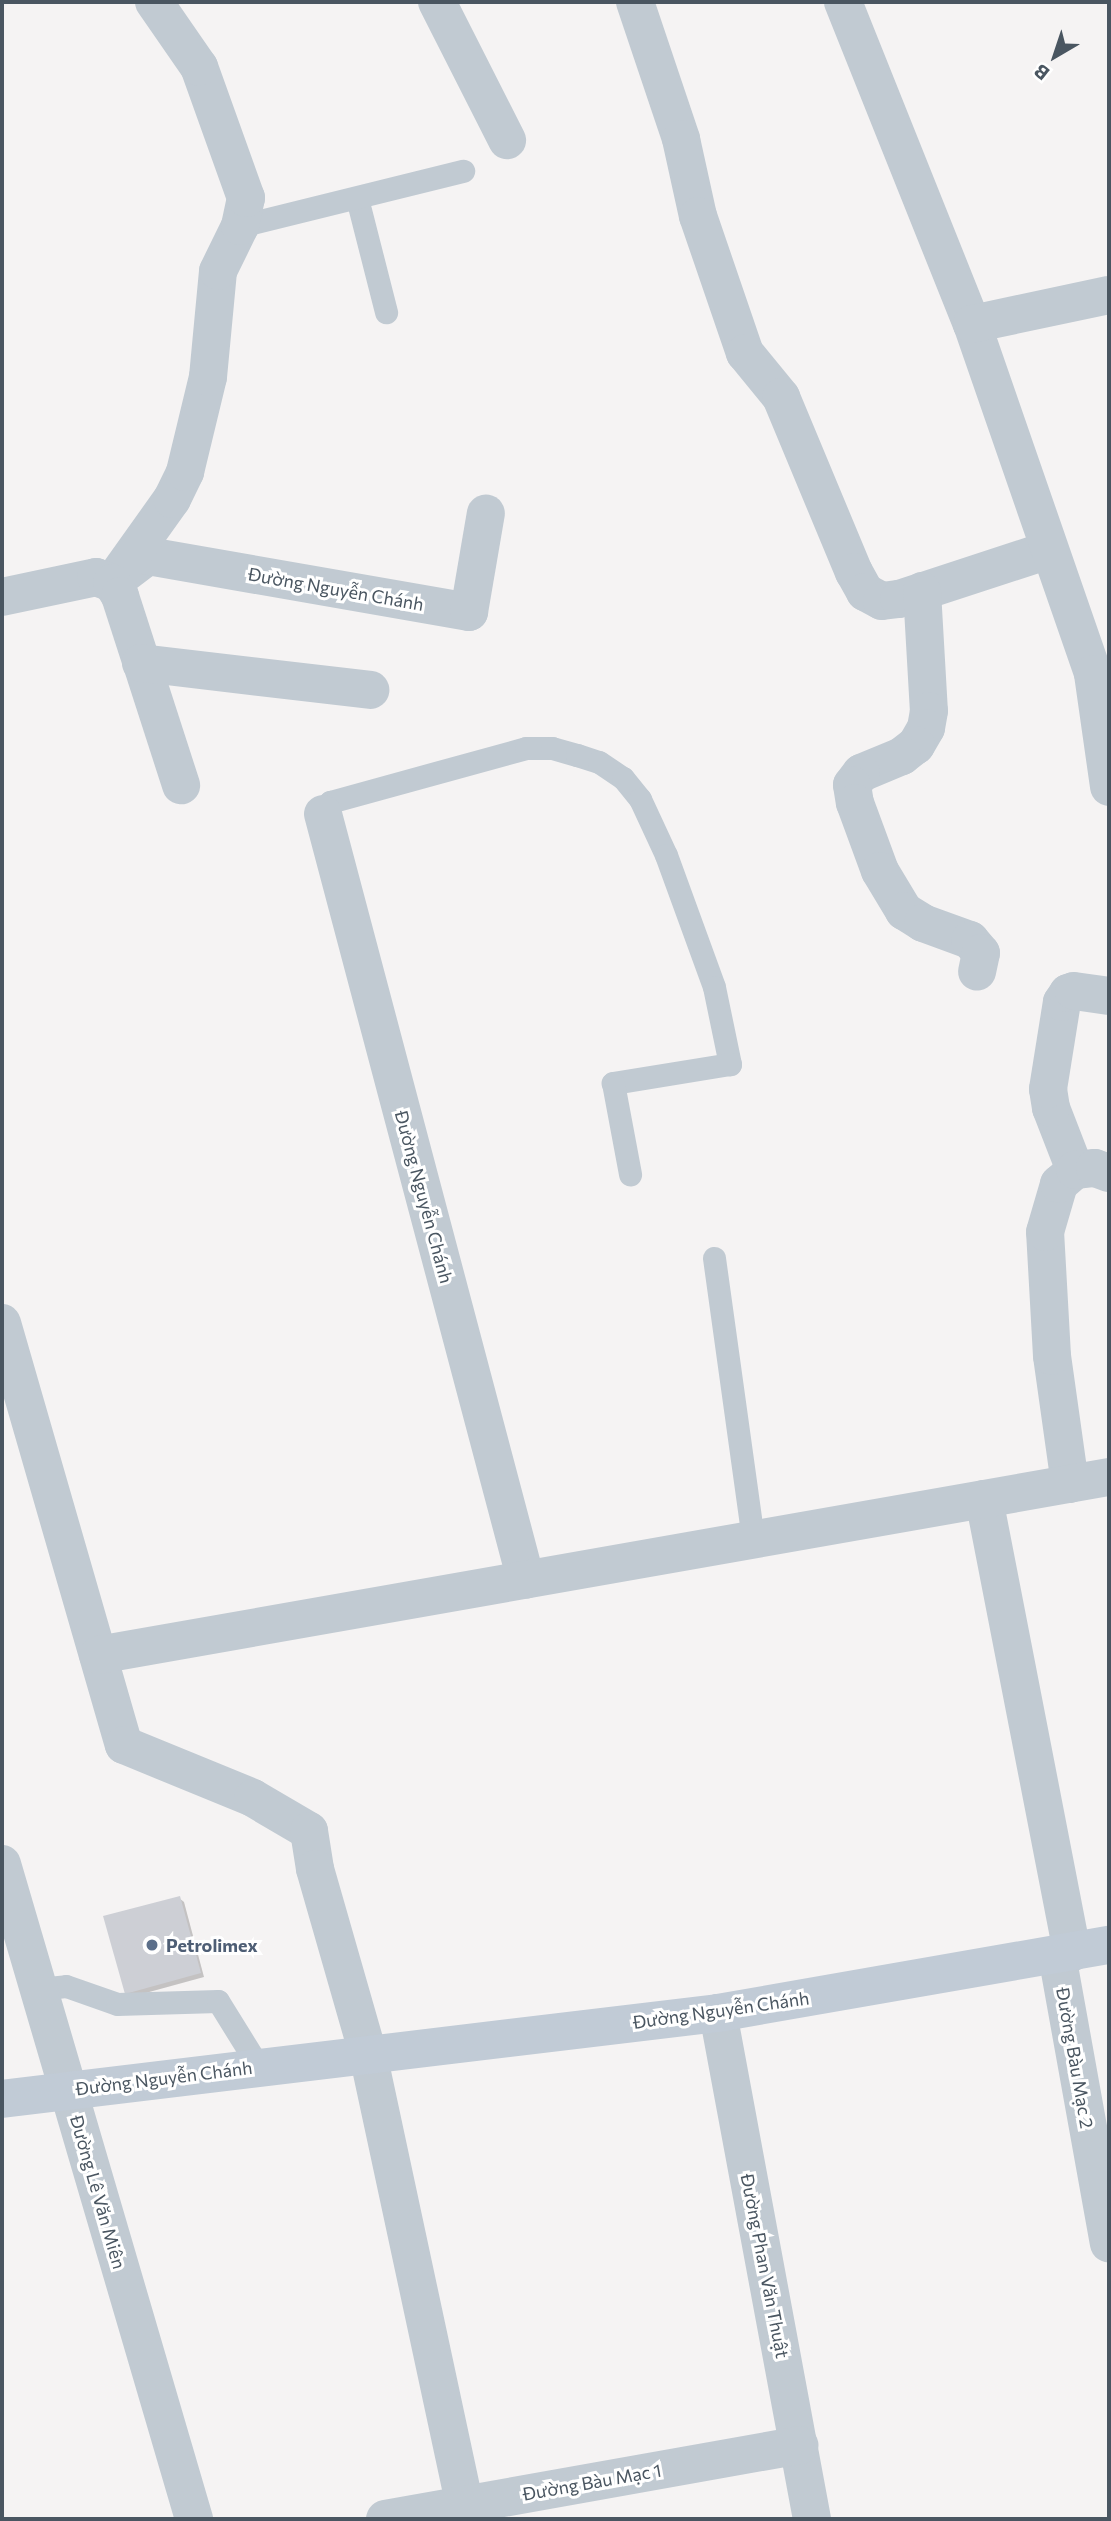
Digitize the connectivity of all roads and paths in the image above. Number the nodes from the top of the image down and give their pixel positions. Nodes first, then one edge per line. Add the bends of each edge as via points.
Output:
1 (154, 2) edge
2 (438, 2) edge
3 (635, 2) edge
4 (843, 2) edge
5 (507, 140) dead end
6 (463, 171) dead end
7 (357, 198) junction
8 (243, 212) junction
9 (1109, 295) edge
10 (386, 312) dead end
11 (972, 324) junction
12 (486, 513) dead end
13 (1049, 550) junction
14 (112, 583) junction
15 (922, 591) junction
16 (2, 597) edge
17 (141, 663) junction
18 (370, 690) dead end
19 (181, 785) dead end
20 (1109, 787) edge
21 (323, 814) joint
22 (977, 971) dead end
23 (1109, 996) edge
24 (1092, 1171) edge
25 (630, 1174) dead end
26 (714, 1258) dead end
27 (2, 1324) edge
28 (1109, 1477) edge
29 (1070, 1484) junction
30 (984, 1499) junction
31 (753, 1539) junction
32 (526, 1580) junction
33 (98, 1655) junction
34 (2, 1864) edge
35 (1109, 1945) edge
36 (1064, 1954) junction
37 (38, 1989) junction
38 (718, 2013) junction
39 (368, 2054) junction
40 (259, 2067) junction
41 (67, 2089) junction
42 (2, 2099) edge
43 (1109, 2242) edge
44 (799, 2445) junction
45 (465, 2505) junction
46 (194, 2519) edge
47 (385, 2519) edge
48 (812, 2519) edge

1 - 8 street via 199,67
2 - 5 street
3 - 15 street via 681,139 698,216 745,353 781,397 866,592 882,601
4 - 11 street
6 - 7 lane
7 - 8 lane
7 - 10 lane
8 - 14 street via 218,271 208,377 186,472
9 - 11 street
11 - 13 street
12 - 14 street, Đường Nguyễn Chánh via 469,612 148,556
13 - 15 street
13 - 20 street via 1093,674
14 - 16 street via 96,577
14 - 17 street
15 - 22 street via 926,728 902,756 862,773 852,785 880,871 904,911 970,940 981,953
17 - 18 street
17 - 19 street
21 - 25 lane via 330,802 526,748 552,748 599,762 623,778 640,799 666,855 715,987 730,1064 613,1083
21 - 32 street, Đường Nguyễn Chánh
23 - 24 street via 1074,991 1062,1002 1048,1089 1051,1108
24 - 29 street via 1059,1184 1045,1232 1052,1356
26 - 31 lane
27 - 33 street
28 - 29 street
29 - 30 street
30 - 31 street
30 - 36 street
31 - 32 street
32 - 33 street
33 - 39 street via 124,1745 253,1798 309,1831 315,1869
34 - 37 street, Đường Lê Văn Miên
35 - 36 street, Đường Nguyễn Chánh
36 - 38 street, Đường Nguyễn Chánh
36 - 43 street, Đường Bàu Mạc 2
37 - 40 lane via 66,1986 117,2004 218,2000
37 - 41 street, Đường Lê Văn Miên
38 - 39 street, Đường Nguyễn Chánh
38 - 44 street, Đường Phan Văn Thuật
39 - 40 street, Đường Nguyễn Chánh
39 - 45 street
40 - 41 street, Đường Nguyễn Chánh
41 - 42 street, Đường Nguyễn Chánh
41 - 46 street, Đường Lê Văn Miên
44 - 45 street, Đường Bàu Mạc 1
44 - 48 street, Đường Phan Văn Thuật
45 - 47 street, Đường Bàu Mạc 1

